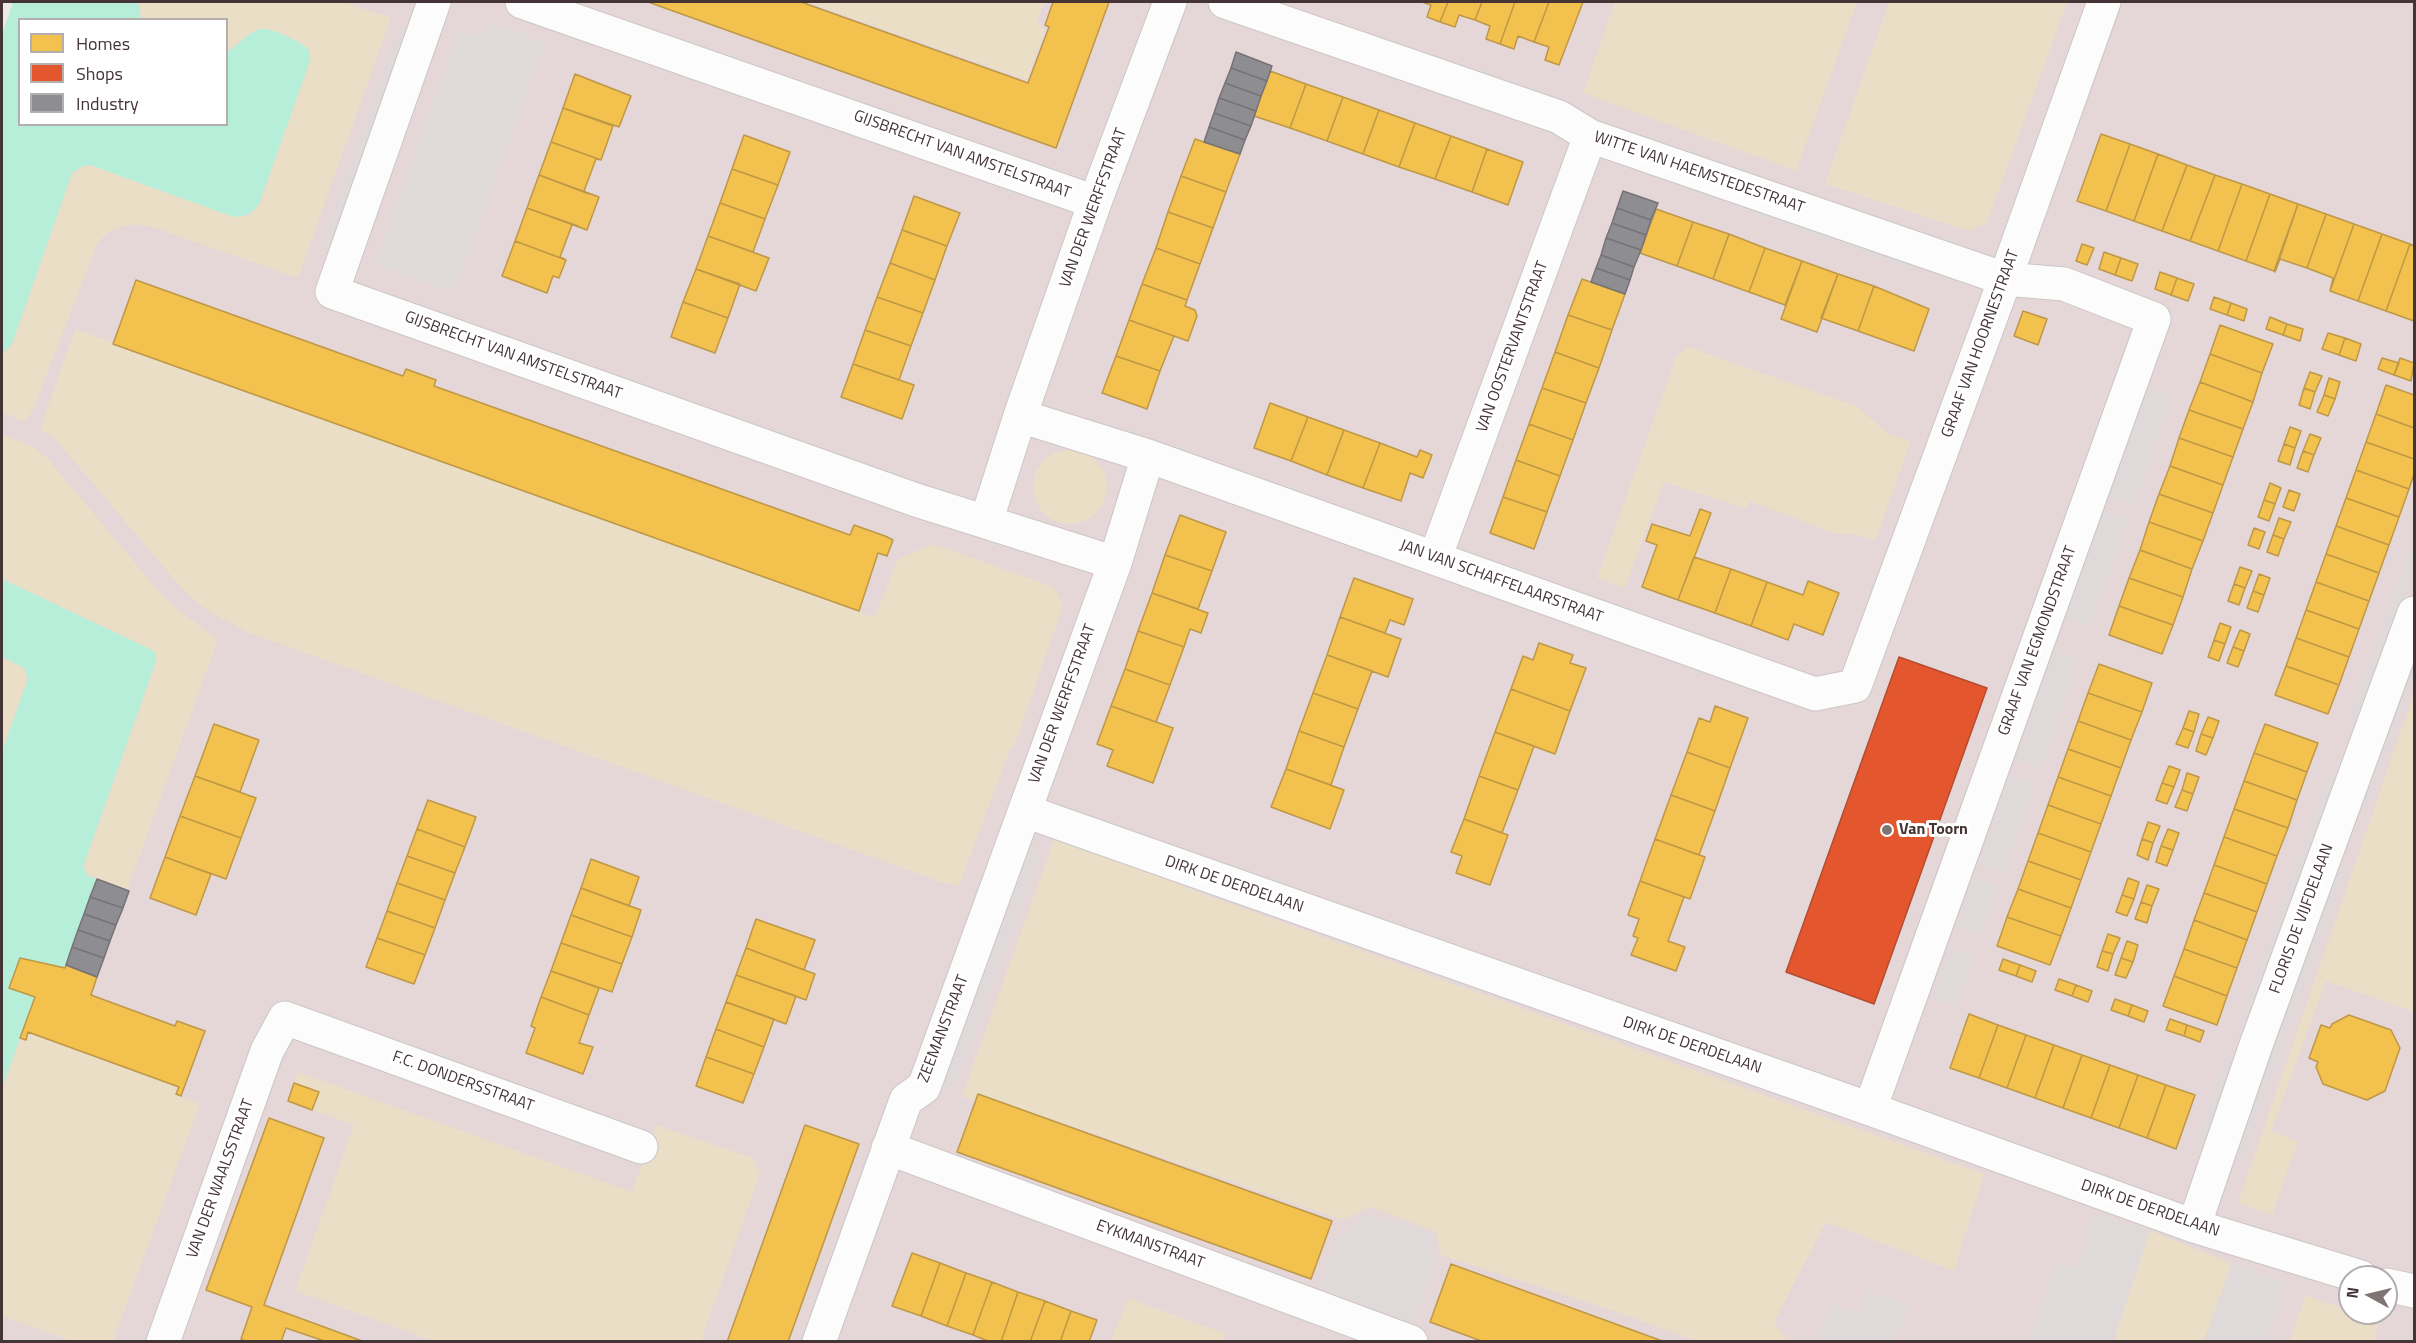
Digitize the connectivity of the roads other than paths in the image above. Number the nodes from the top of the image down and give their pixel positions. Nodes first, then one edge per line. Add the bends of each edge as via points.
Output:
1 (434, 2) edge
2 (522, 2) edge
3 (1170, 2) edge
4 (1226, 2) edge
5 (2104, 2) edge
6 (1590, 136) junction
7 (1095, 202) junction
8 (2006, 279) junction
9 (1020, 416) junction
10 (1148, 456) junction
11 (986, 522) junction
12 (1435, 558) junction
13 (1114, 563) junction
14 (2415, 613) edge
15 (1855, 686) joint
16 (1025, 811) junction
17 (285, 1018) joint
18 (1870, 1109) junction
19 (641, 1147) dead end
20 (888, 1148) junction
21 (2194, 1226) junction
22 (2338, 1270) edge
23 (2398, 1289) edge
24 (2415, 1291) edge
25 (1393, 1338) edge
26 (163, 1341) edge
27 (819, 1341) edge

1 - 11 street, GIJSBRECHT VAN AMSTELSTRAAT via 332,292
2 - 7 street, GIJSBRECHT VAN AMSTELSTRAAT
3 - 7 street, VAN DER WERFFSTRAAT
4 - 6 street, WITTE VAN HAEMSTEDESTRAAT via 1559,117
5 - 8 street, GRAAF VAN HOORNESTRAAT
6 - 8 street, WITTE VAN HAEMSTEDESTRAAT
6 - 12 street, VAN OOSTERVANTSTRAAT
7 - 9 street, VAN DER WERFFSTRAAT
8 - 15 street, GRAAF VAN HOORNESTRAAT
8 - 18 street, GRAAF VAN EGMONDSTRAAT via 2064,285 2154,319
9 - 10 street
9 - 11 street, VAN DER WERFFSTRAAT
10 - 12 street, JAN VAN SCHAFFELAARSTRAAT
10 - 13 street, VAN DER WERFFSTRAAT
11 - 13 street
12 - 15 street, JAN VAN SCHAFFELAARSTRAAT via 1815,694
13 - 16 street, VAN DER WERFFSTRAAT
14 - 21 street, FLORIS DE VIJFDELAAN via 2260,1033
16 - 18 street, DIRK DE DERDELAAN
16 - 20 street, ZEEMANSTRAAT via 924,1087 906,1100
17 - 19 street, F.C. DONDERSSTRAAT
17 - 26 street, VAN DER WAALSSTRAAT via 267,1051
18 - 21 street, DIRK DE DERDELAAN
20 - 25 street, EYKMANSTRAAT
20 - 27 street, ZEEMANSTRAAT
21 - 22 street, DIRK DE DERDELAAN
23 - 24 street

